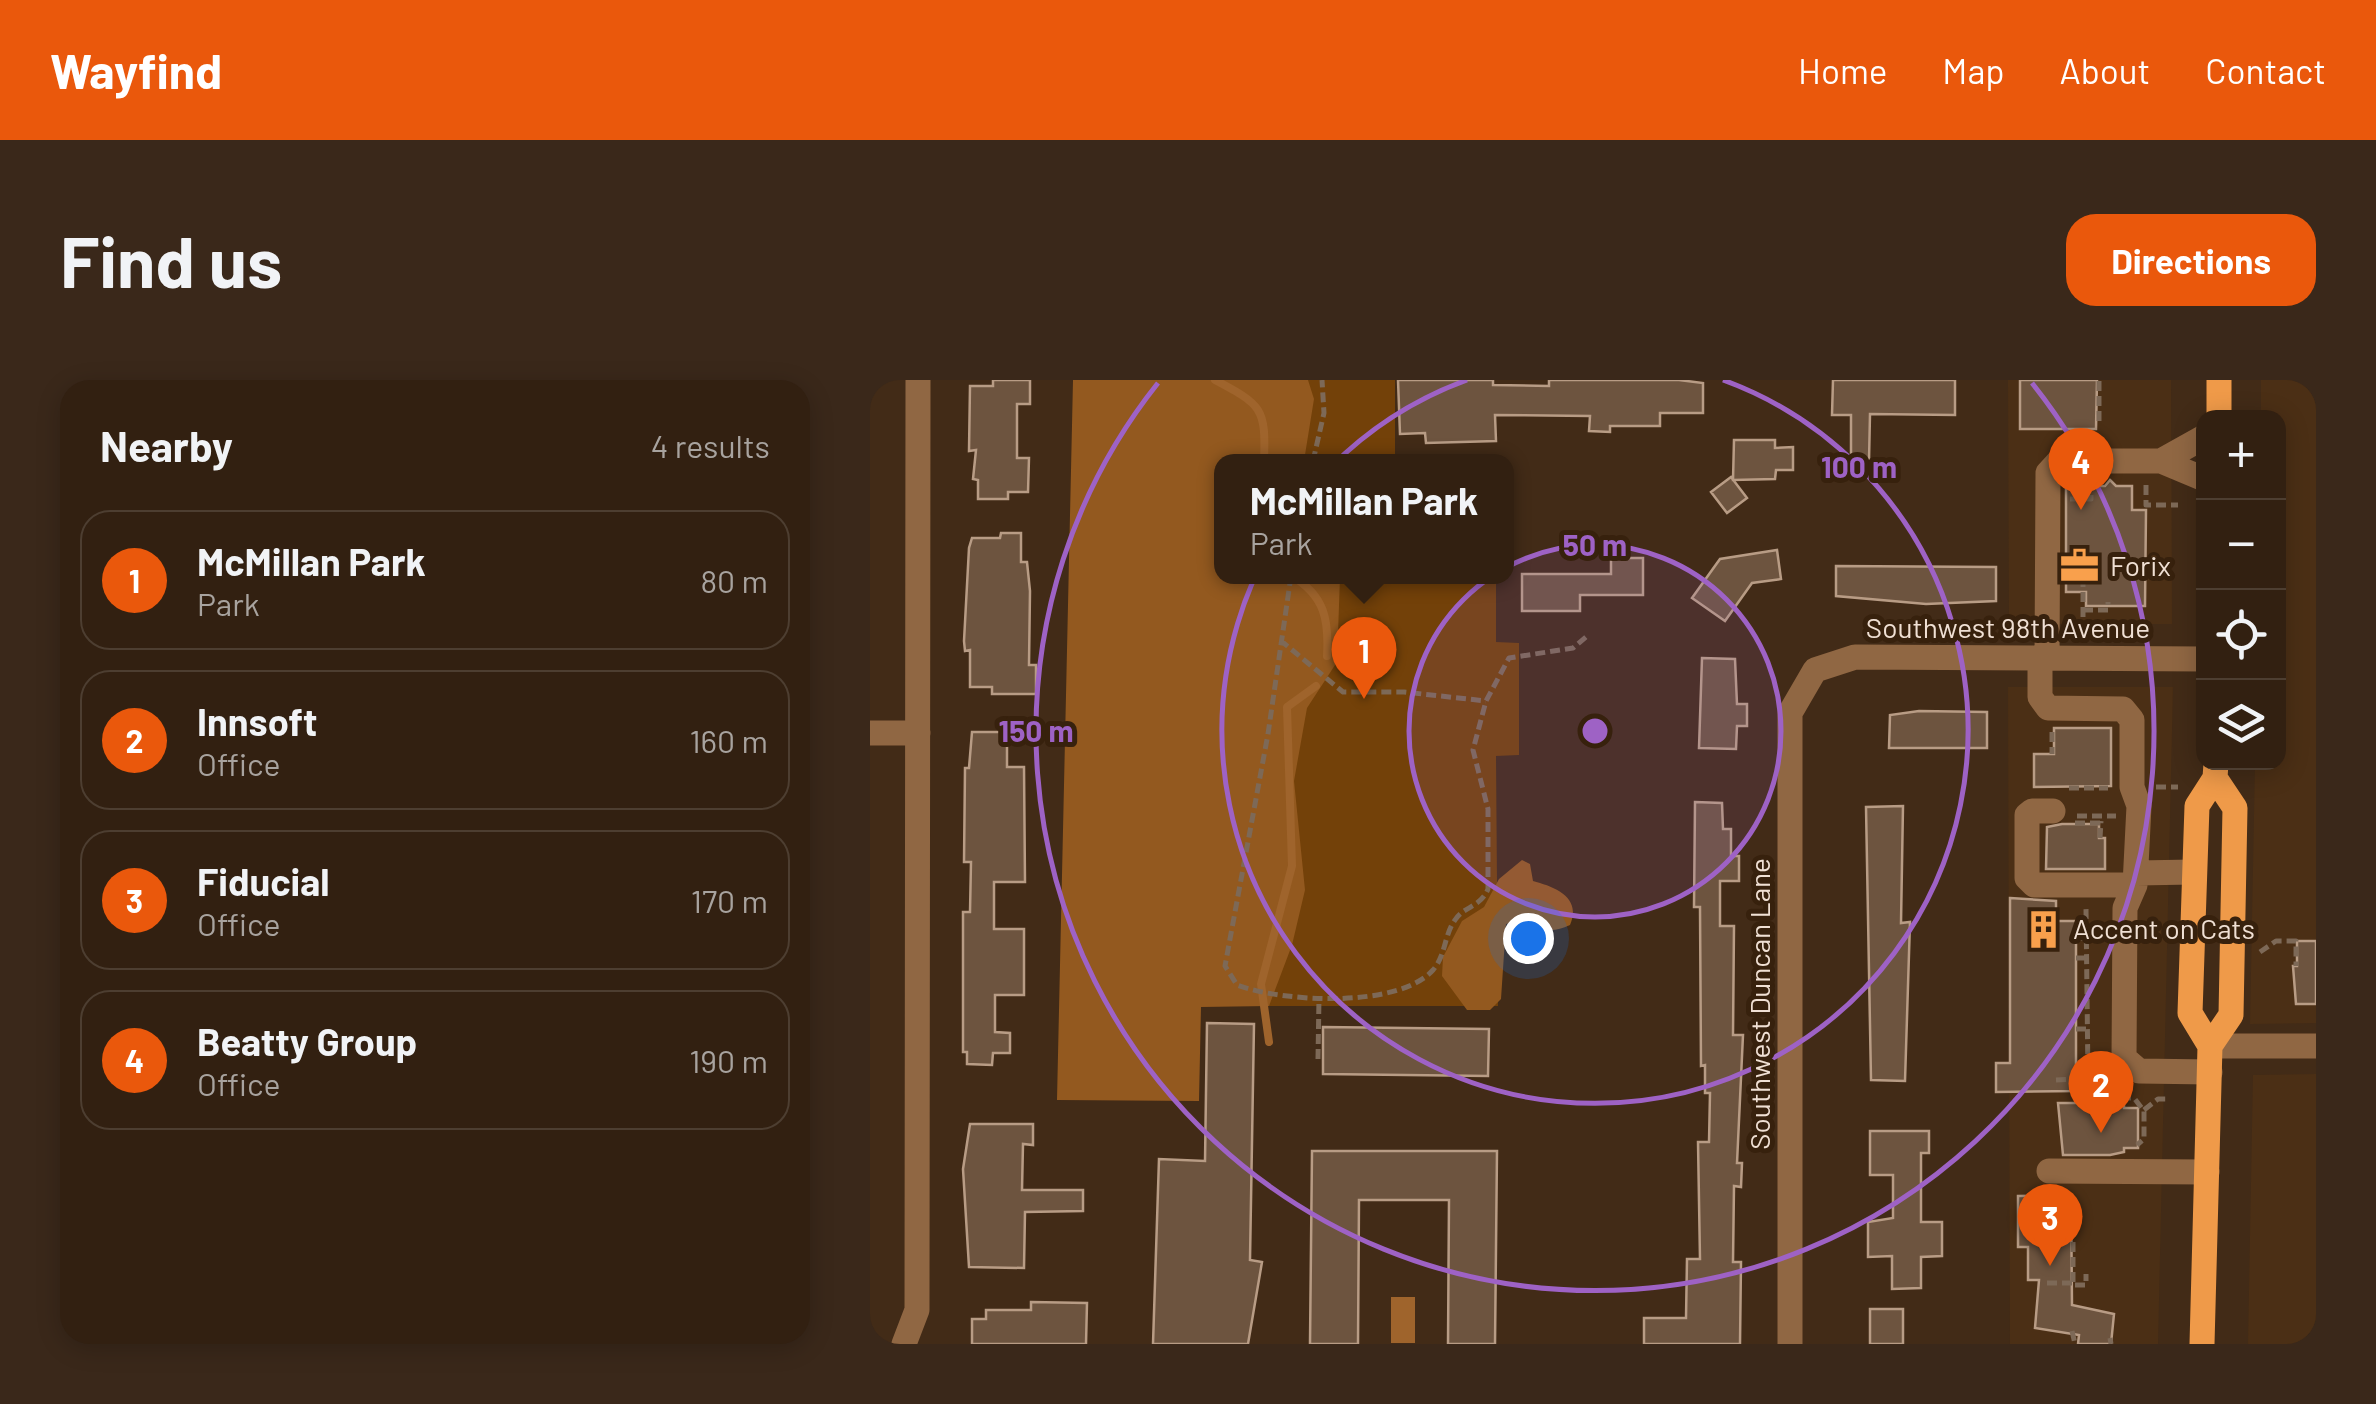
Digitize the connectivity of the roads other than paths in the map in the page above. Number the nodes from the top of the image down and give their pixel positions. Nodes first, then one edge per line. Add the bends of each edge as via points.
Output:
1 (918, 380) edge
2 (2218, 380) edge
3 (2218, 410) edge
4 (2196, 441) edge
5 (2161, 461) junction
6 (2196, 476) edge
7 (2044, 658) junction
8 (2196, 658) edge
9 (1815, 670) joint
10 (870, 733) edge
11 (918, 733) junction
12 (2216, 770) edge
13 (2066, 814) road end
14 (2193, 872) junction
15 (2136, 879) junction
16 (2210, 1046) junction
17 (2316, 1046) edge
18 (2210, 1072) junction
19 (2050, 1171) dead end
20 (2207, 1172) junction
21 (904, 1344) edge
22 (1790, 1344) edge
23 (2202, 1344) edge

1 - 11 street
2 - 3 main road
4 - 5 street
5 - 6 street
5 - 7 street via 2060,461 2048,473
7 - 8 street, Southwest 98th Avenue
7 - 9 street, Southwest 98th Avenue via 1855,658
7 - 15 street via 2040,697 2048,708 2123,709 2132,720
9 - 22 street, Southwest Duncan Lane via 1790,712
10 - 11 street
11 - 21 street via 916,1310
12 - 14 main road via 2196,806
12 - 16 main road via 2235,808 2232,1015
13 - 15 street via 2027,816 2027,878 2034,884
14 - 15 street
14 - 16 main road via 2190,1014
15 - 18 street via 2125,908 2124,1058 2139,1072
16 - 17 street
16 - 18 main road
18 - 20 main road
19 - 20 street
20 - 23 main road

